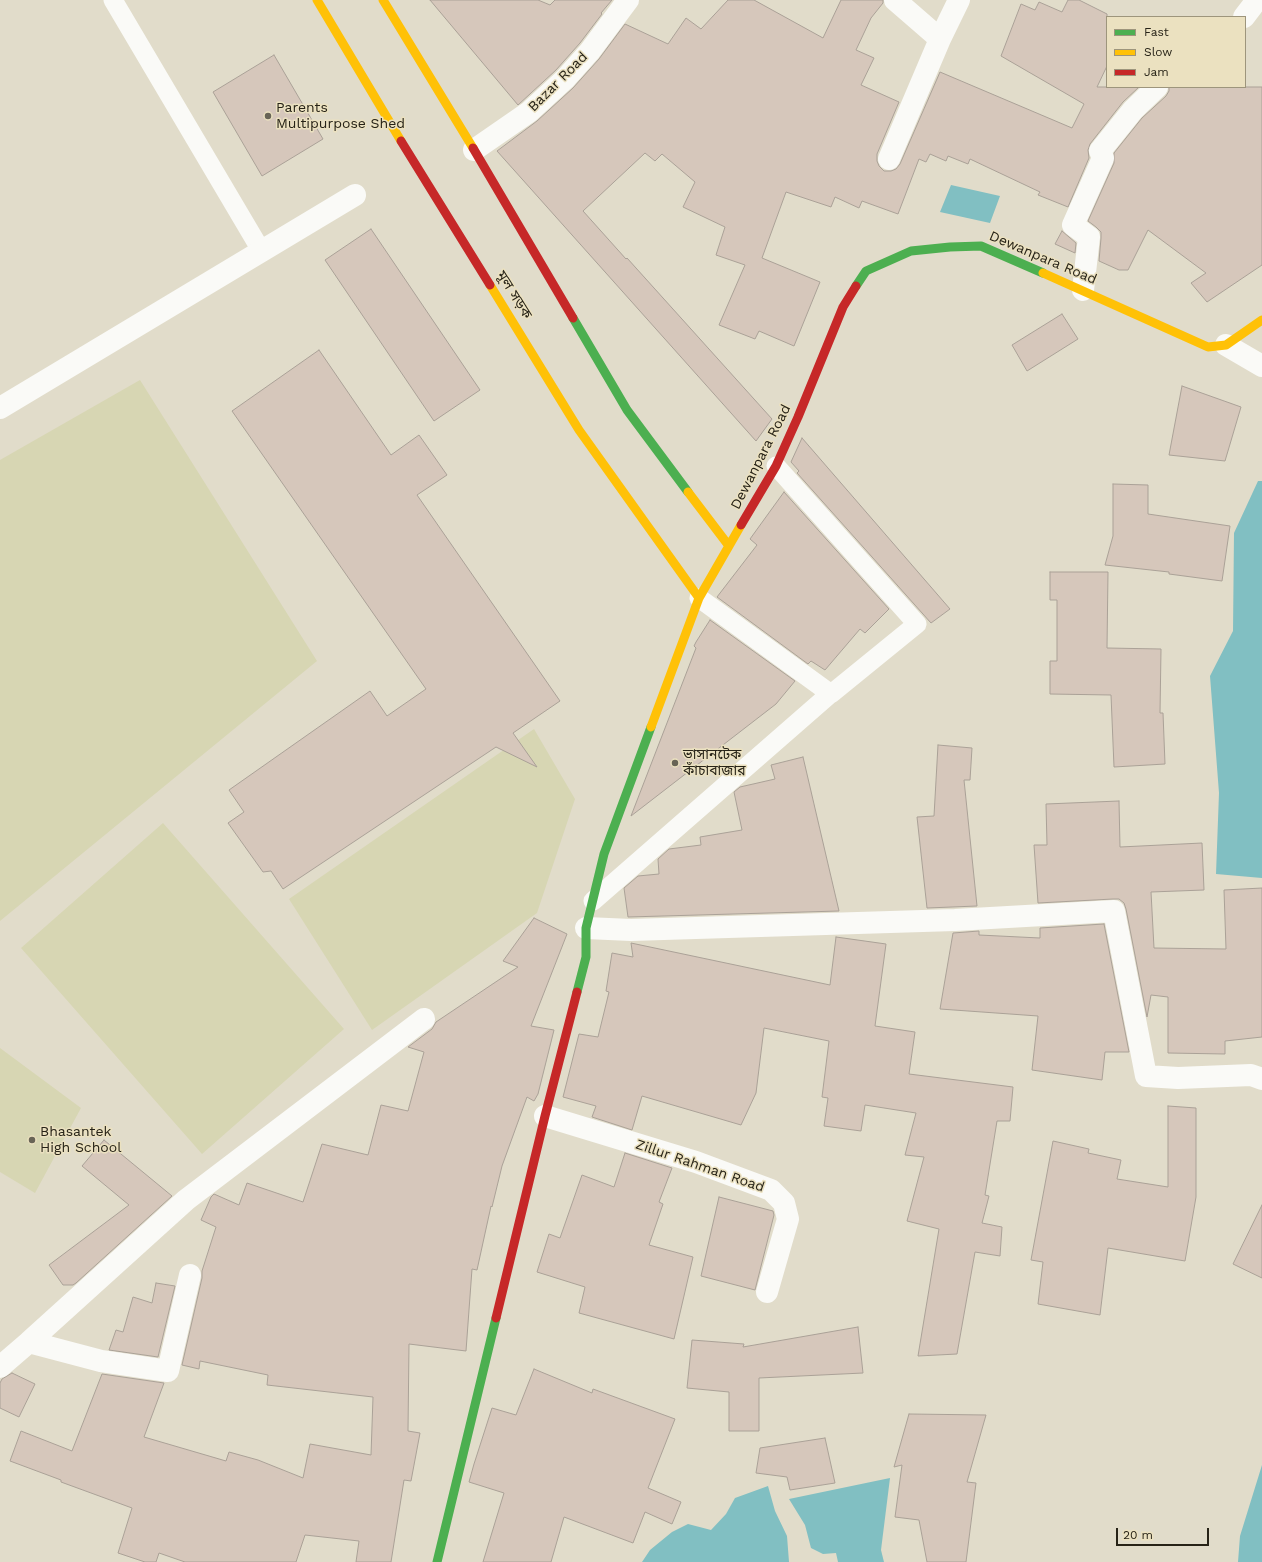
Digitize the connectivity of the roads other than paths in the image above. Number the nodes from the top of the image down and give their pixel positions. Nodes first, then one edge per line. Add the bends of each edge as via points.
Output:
1 (113, 0) edge
2 (317, 0) edge
3 (383, 0) edge
4 (628, 0) edge
5 (895, 0) edge
6 (959, 0) edge
7 (1257, 0) edge
8 (1245, 16) edge
9 (940, 39) junction
10 (1156, 88) edge
11 (474, 150) junction
12 (888, 159) dead end
13 (356, 195) dead end
14 (262, 252) junction
15 (1083, 290) junction
16 (1262, 320) edge
17 (1226, 345) junction
18 (1262, 366) edge
19 (0, 408) edge
20 (776, 466) junction
21 (729, 546) junction
22 (702, 600) junction
23 (593, 901) junction
24 (586, 928) junction
25 (424, 1019) dead end
26 (1262, 1079) edge
27 (545, 1116) junction
28 (190, 1275) dead end
29 (767, 1292) dead end
30 (29, 1342) junction
31 (0, 1367) edge
32 (437, 1562) edge

1 - 14 lane
2 - 22 street, মূল সড়ক via 423,178 579,430
3 - 11 street
4 - 11 street, Bazar Road via 590,51 565,79 529,112
5 - 9 street
6 - 9 street
7 - 8 street
9 - 12 street
10 - 15 street via 1132,110 1100,151 1103,158 1073,225 1089,237
11 - 21 street via 627,410
13 - 14 street
14 - 19 street
15 - 17 street, Dewanpara Road via 1208,347
15 - 20 street, Dewanpara Road via 981,246 912,251 866,271 843,307
16 - 17 street
17 - 18 street
20 - 21 street, Dewanpara Road
20 - 22 lane via 917,624 831,694
21 - 22 street, Dewanpara Road
22 - 23 street, Dewanpara Road via 604,854
22 - 23 lane via 830,694
23 - 24 street, Dewanpara Road
24 - 26 street via 631,930 955,920 1114,912 1146,1076 1178,1078 1251,1075
24 - 27 street, Dewanpara Road via 586,958
25 - 30 street via 186,1200
27 - 29 street, Zillur Rahman Road via 696,1162 771,1190 784,1203 788,1219
27 - 32 street, Dewanpara Road
28 - 30 street via 168,1371 101,1361
30 - 31 street

